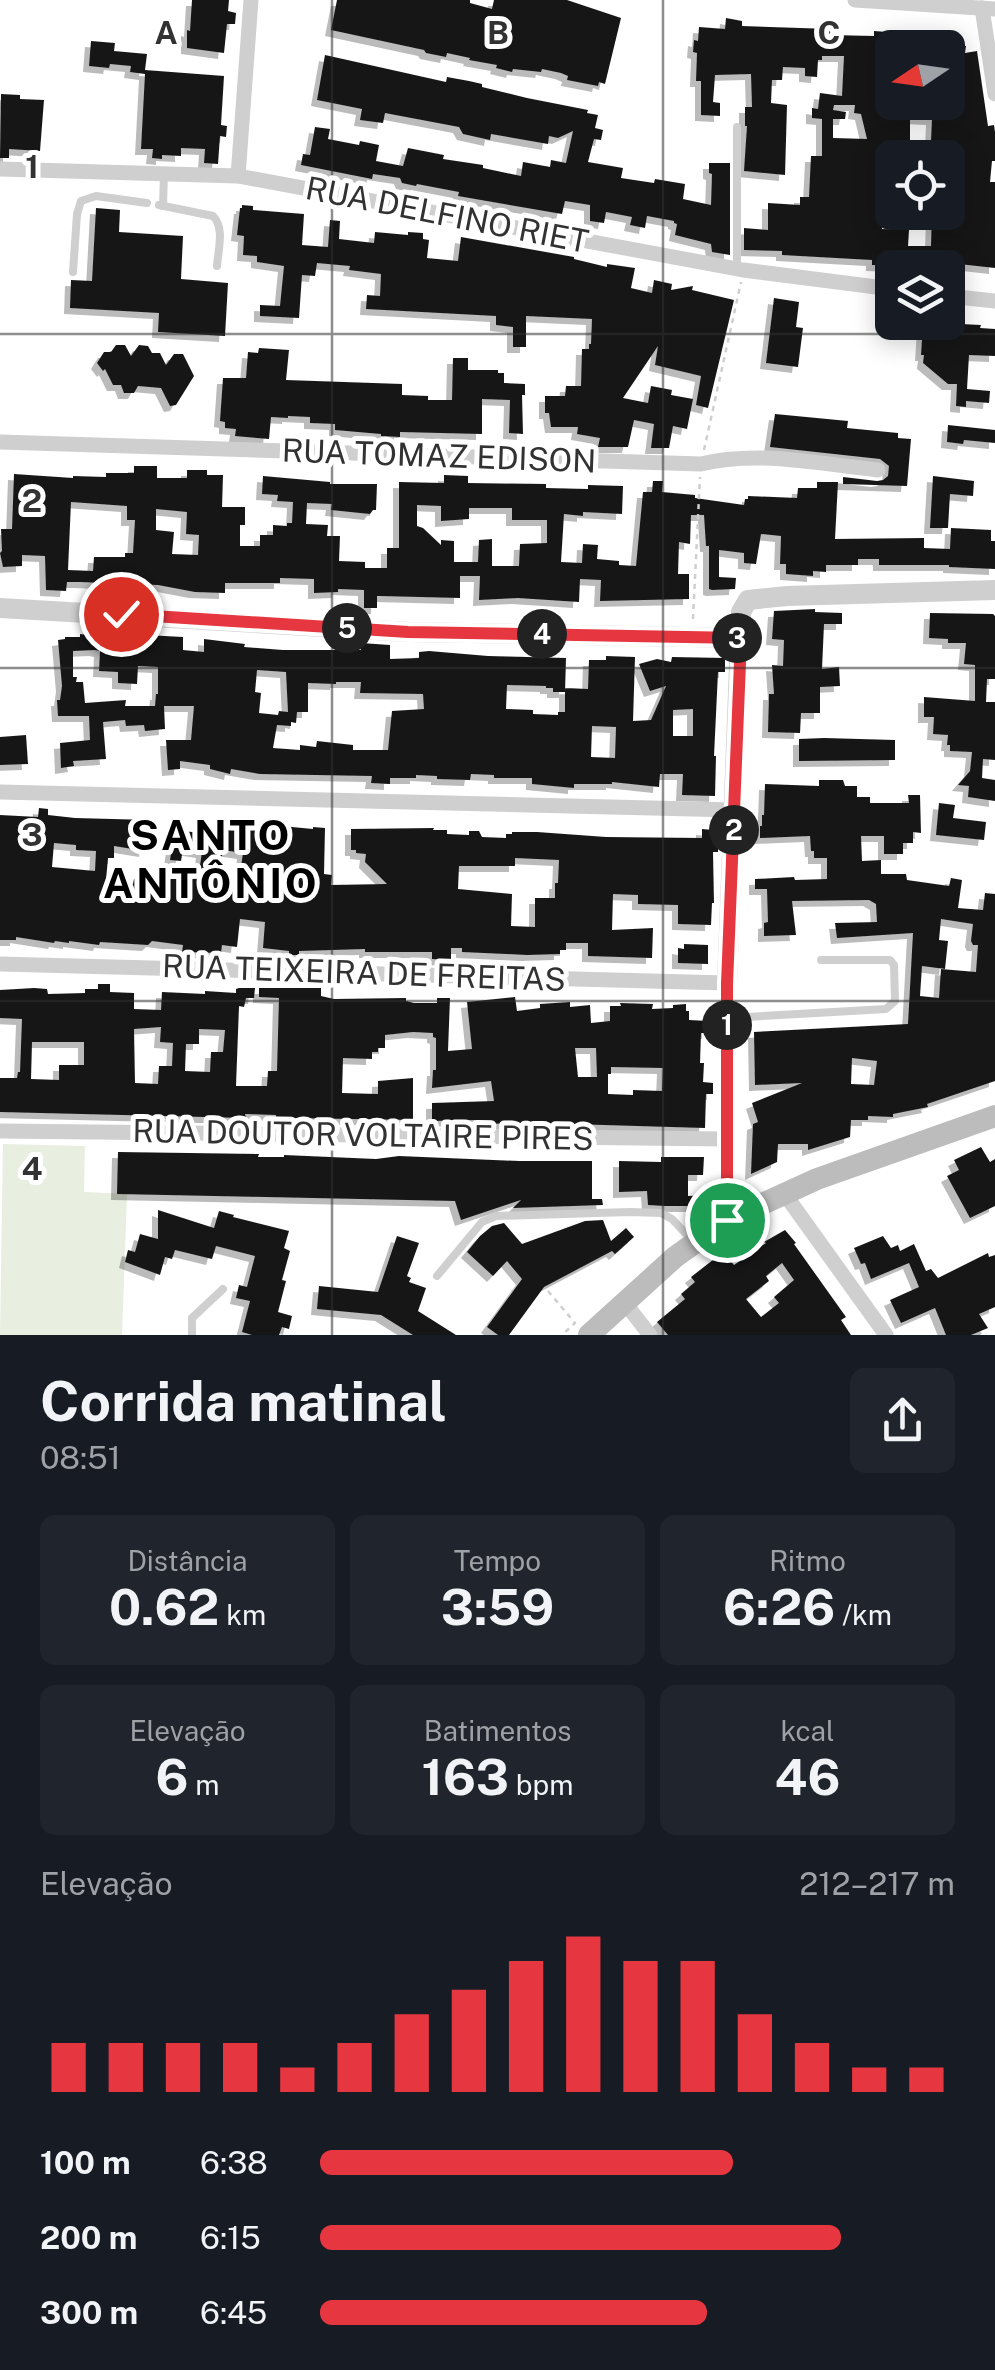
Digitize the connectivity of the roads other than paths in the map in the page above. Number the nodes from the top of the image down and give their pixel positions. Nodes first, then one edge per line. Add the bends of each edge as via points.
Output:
1 (251, 0) edge
2 (855, 0) edge
3 (988, 8) edge
4 (995, 94) edge
5 (737, 127) dead end
6 (0, 169) edge
7 (164, 174) junction
8 (238, 176) junction
9 (147, 203) dead end
10 (217, 266) dead end
11 (736, 269) junction
12 (73, 272) dead end
13 (875, 287) edge
14 (965, 298) edge
15 (995, 302) edge
16 (0, 442) edge
17 (878, 470) dead end
18 (995, 590) edge
19 (0, 608) edge
20 (741, 638) junction
21 (0, 792) edge
22 (734, 810) junction
23 (822, 960) dead end
24 (0, 964) edge
25 (727, 984) junction
26 (727, 1018) junction
27 (995, 1116) edge
28 (0, 1131) edge
29 (726, 1139) junction
30 (784, 1193) junction
31 (727, 1220) junction
32 (694, 1243) junction
33 (437, 1276) dead end
34 (223, 1289) dead end
35 (624, 1303) junction
36 (192, 1335) edge
37 (588, 1335) edge
38 (650, 1335) edge
39 (886, 1335) edge

1 - 8 street
2 - 3 street
3 - 4 street
5 - 11 lane
6 - 7 street, RUA DELFINO RIET
7 - 8 street, RUA DELFINO RIET
7 - 10 lane via 161,205 218,220
8 - 11 street, RUA DELFINO RIET
9 - 12 lane via 96,196 81,201
11 - 13 street, RUA DELFINO RIET
14 - 15 street
16 - 17 street, RUA TOMAZ EDISON via 700,464 747,458
18 - 20 street via 748,600
19 - 20 street via 408,632
20 - 22 street
21 - 22 street
22 - 25 street
23 - 26 lane via 890,960 895,1001 886,1009
24 - 25 street, RUA TEIXEIRA DE FREITAS
25 - 26 street
26 - 29 street
27 - 30 main road
28 - 29 street, RUA DOUTOR VOLTAIRE PIRES
29 - 31 street
30 - 31 main road
30 - 39 street
31 - 32 main road
32 - 33 lane via 661,1213 496,1216 482,1222
32 - 35 main road
34 - 36 lane via 192,1318
35 - 37 main road
35 - 38 street

